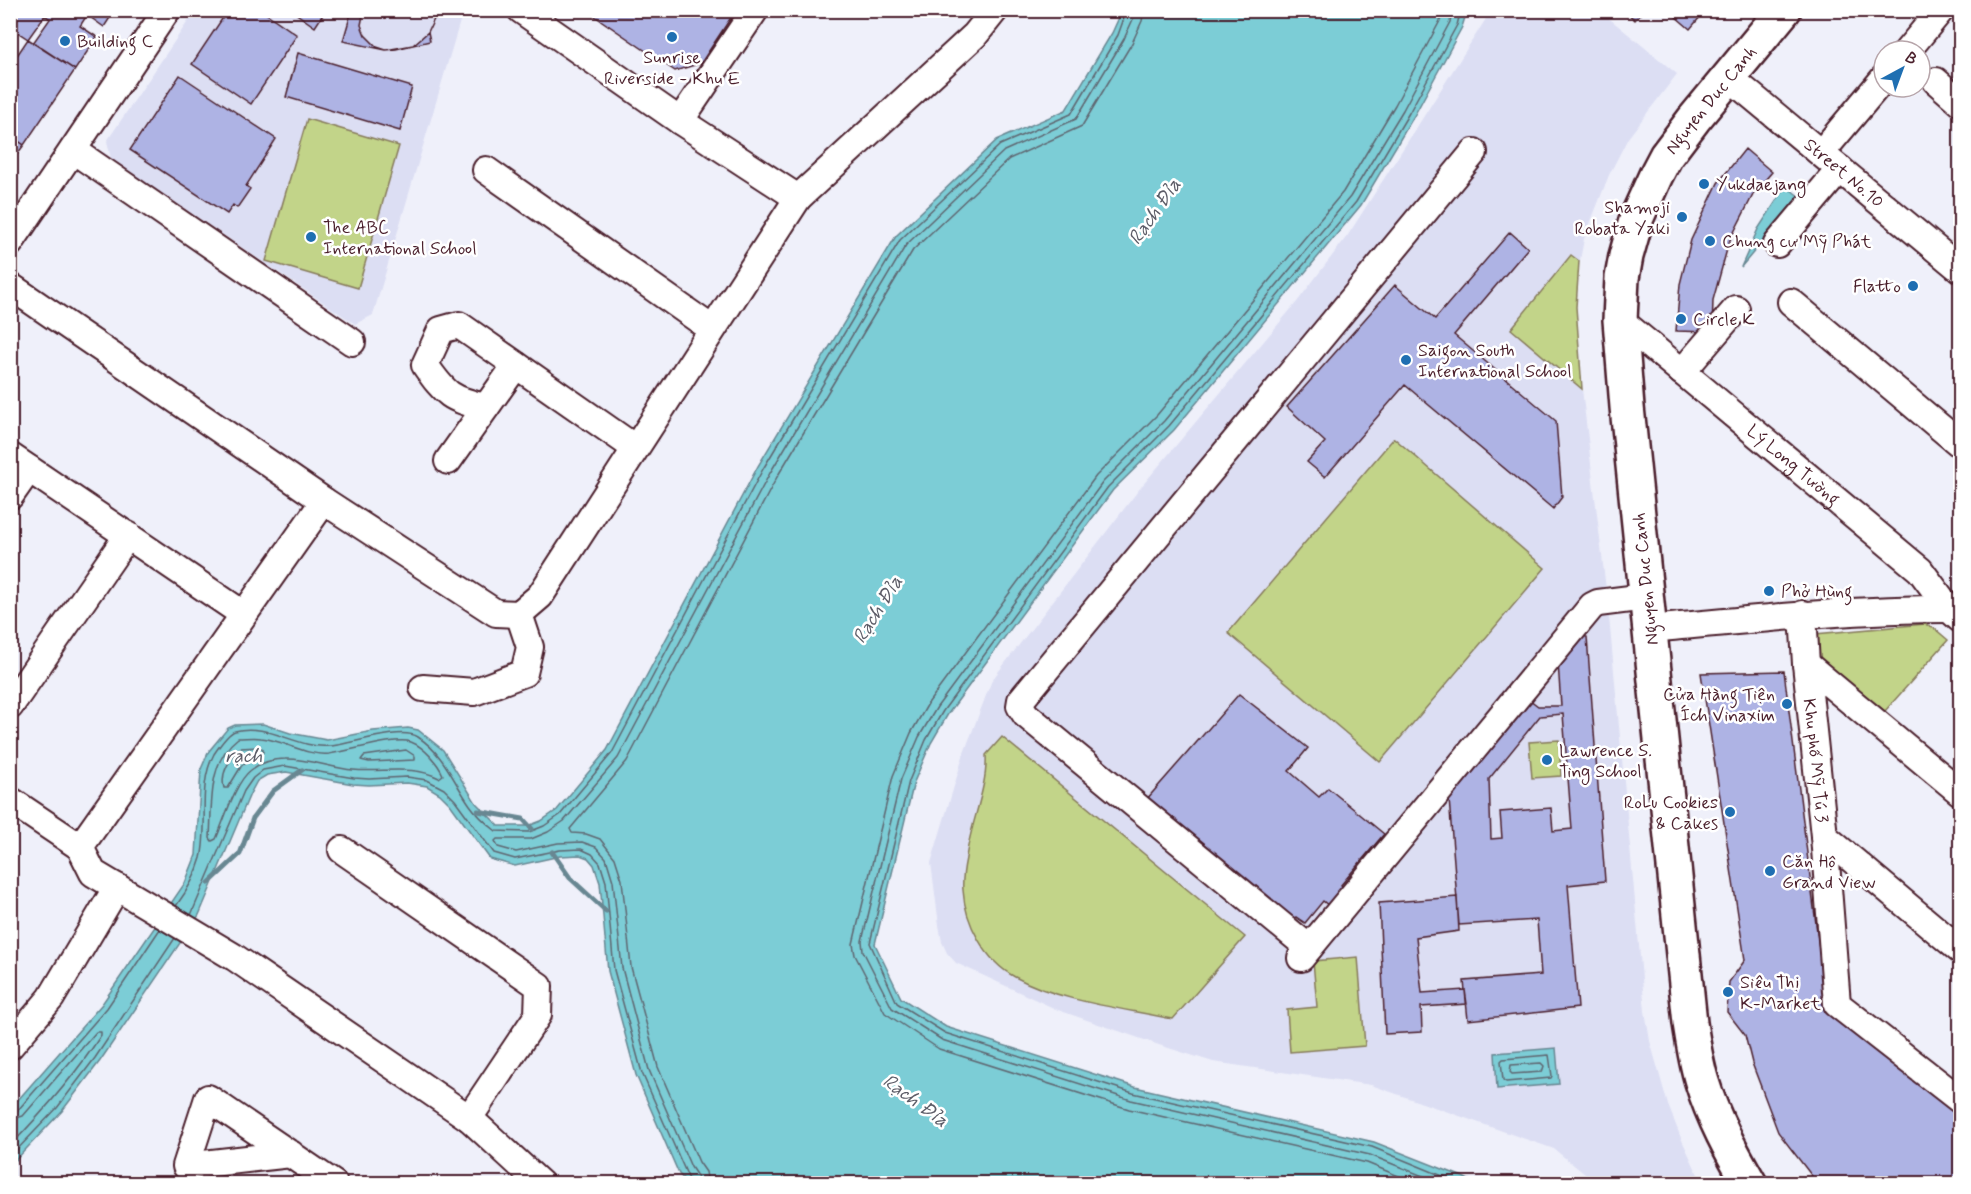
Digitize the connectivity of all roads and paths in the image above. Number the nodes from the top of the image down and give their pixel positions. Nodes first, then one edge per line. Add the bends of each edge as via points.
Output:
1 (167, 10) edge
2 (521, 10) edge
3 (755, 10) edge
4 (995, 10) edge
5 (1784, 10) edge
6 (1941, 10) edge
7 (1917, 39) edge
8 (1729, 77) junction
9 (1935, 81) dead end
10 (1872, 97) edge
11 (1960, 102) edge
12 (680, 121) junction
13 (73, 150) junction
14 (1474, 152) dead end
15 (1831, 161) junction
16 (486, 170) dead end
17 (798, 198) junction
18 (10, 243) edge
19 (1777, 244) dead end
20 (1960, 269) edge
21 (10, 286) edge
22 (1791, 302) dead end
23 (1736, 309) dead end
24 (1620, 320) junction
25 (712, 329) junction
26 (352, 342) dead end
27 (516, 364) junction
28 (1682, 372) junction
29 (486, 407) junction
30 (1960, 444) edge
31 (636, 448) junction
32 (448, 461) dead end
33 (20, 462) edge
34 (10, 496) edge
35 (324, 501) junction
36 (128, 535) junction
37 (1646, 597) junction
38 (1957, 608) edge
39 (243, 614) junction
40 (519, 614) junction
41 (1803, 614) junction
42 (1649, 629) junction
43 (1806, 664) junction
44 (423, 688) dead end
45 (10, 706) edge
46 (1960, 792) edge
47 (10, 800) edge
48 (1824, 836) junction
49 (80, 847) junction
50 (342, 850) dead end
51 (117, 887) junction
52 (1960, 950) edge
53 (10, 1046) edge
54 (1960, 1100) edge
55 (469, 1118) junction
56 (291, 1154) dead end
57 (334, 1184) edge
58 (542, 1184) edge
59 (1750, 1184) edge

1 - 13 street
2 - 12 street
3 - 12 street
4 - 17 street via 967,43
5 - 8 main road, Nguyen Duc Canh
6 - 7 street
8 - 15 street, Street No.10
8 - 24 main road, Nguyen Duc Canh via 1678,139 1637,217 1622,278
9 - 11 street
10 - 15 street
12 - 17 street
13 - 18 street
13 - 26 street
14 - 37 street via 1021,700 1022,711 1305,953 1592,606
15 - 19 street
15 - 20 street, Street No.10
16 - 25 street
17 - 25 street
21 - 35 street
22 - 30 street
23 - 28 street
24 - 28 street, Lý Long Tường
24 - 37 main road, Nguyen Duc Canh
25 - 31 street
27 - 29 street
27 - 29 street via 459,325 441,330 425,365 440,386 460,402
27 - 31 street
28 - 38 street, Lý Long Tường via 1920,570
29 - 32 street
31 - 40 street via 540,596
33 - 34 street
33 - 36 street
35 - 39 street
35 - 40 street via 496,613
36 - 39 street
36 - 45 street
37 - 42 main road, Nguyen Duc Canh
38 - 41 street
39 - 49 street
40 - 44 street via 530,648 524,673 474,692
41 - 42 street
41 - 43 street, Khu phố Mỹ Tú 3
42 - 59 main road, Nguyen Duc Canh via 1695,1055 1720,1130
43 - 46 street
43 - 48 street, Khu phố Mỹ Tú 3
47 - 49 street
48 - 52 street, Khu phố Mỹ Tú 3
48 - 54 street via 1837,1004
49 - 51 street via 93,873
50 - 55 street via 539,986 538,1015
51 - 53 street via 51,998
51 - 55 street via 234,957
55 - 58 street
56 - 57 street

